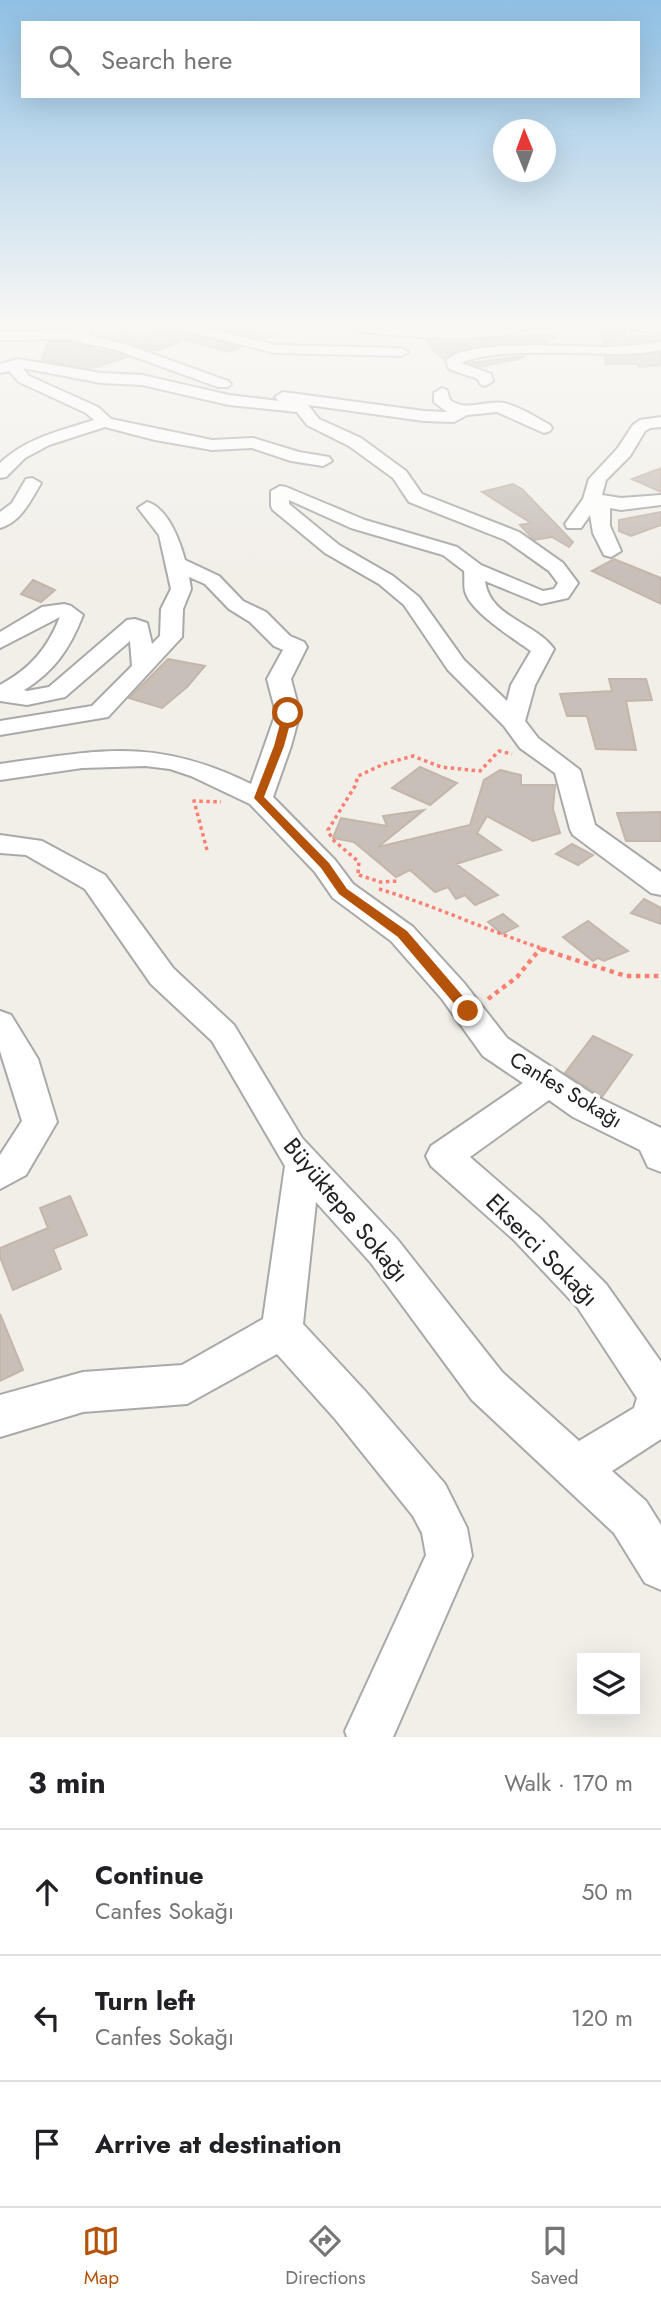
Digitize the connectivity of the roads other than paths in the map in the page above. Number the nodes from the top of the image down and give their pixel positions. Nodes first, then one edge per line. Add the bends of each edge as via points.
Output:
1 (88, 408) edge
2 (302, 408) edge
3 (366, 408) edge
4 (453, 408) edge
5 (487, 408) edge
6 (498, 408) edge
7 (462, 411) junction
8 (104, 422) junction
9 (661, 422) edge
10 (544, 428) dead end
11 (323, 461) dead end
12 (0, 472) edge
13 (32, 483) dead end
14 (661, 500) edge
15 (598, 501) junction
16 (147, 508) dead end
17 (0, 522) edge
18 (574, 524) dead end
19 (611, 551) dead end
20 (176, 563) junction
21 (474, 569) junction
22 (0, 641) edge
23 (144, 667) junction
24 (0, 694) edge
25 (513, 721) junction
26 (0, 728) edge
27 (0, 772) edge
28 (262, 801) junction
29 (0, 844) edge
30 (661, 886) edge
31 (0, 1023) edge
32 (547, 1084) junction
33 (661, 1157) edge
34 (303, 1162) junction
35 (0, 1174) edge
36 (282, 1330) junction
37 (660, 1395) edge
38 (0, 1416) edge
39 (576, 1468) junction
40 (661, 1567) edge
41 (371, 1735) edge

1 - 8 street
2 - 21 street via 313,422 355,442 400,475 415,498 512,536 556,567 568,583 561,594 541,598
3 - 7 street via 454,417
4 - 7 street
5 - 7 street
6 - 10 street
8 - 11 street via 212,445 253,443
8 - 12 street via 43,441
9 - 15 street via 639,428 598,479
13 - 17 street via 19,506
14 - 15 street
15 - 18 street
15 - 19 street via 598,519
16 - 20 street via 168,534
20 - 23 street via 181,589 172,609 171,637
20 - 28 street via 212,580 236,605 296,647 279,679 288,713
21 - 25 street via 476,594 496,616 543,649 523,685
21 - 25 street via 450,551 358,524 280,491 280,506 332,549 412,601 456,665
22 - 24 street via 50,612 64,610 72,615 59,649 38,673
23 - 24 street via 135,625 57,692 27,698
23 - 26 street via 100,712
25 - 30 street via 529,743 567,770 583,829
27 - 28 street, Canfes Sokağı via 113,759 161,760 205,771
28 - 32 street, Canfes Sokağı via 325,866 350,883 402,934 495,1047
29 - 34 street, Büyüktepe Sokağı via 32,848 95,882 162,976 223,1033 289,1148
31 - 35 street via 21,1059 40,1122 13,1165
32 - 33 street, Canfes Sokağı via 652,1140
32 - 37 street, Ekserci Sokağı via 444,1157 527,1229 592,1296
34 - 36 street
34 - 39 street, Büyüktepe Sokağı via 384,1251 487,1386
36 - 38 street via 187,1384 83,1392
36 - 41 street via 429,1500 444,1528 449,1556
37 - 39 street, Ekserci Sokağı via 650,1422
39 - 40 street, Büyüktepe Sokağı via 630,1517

